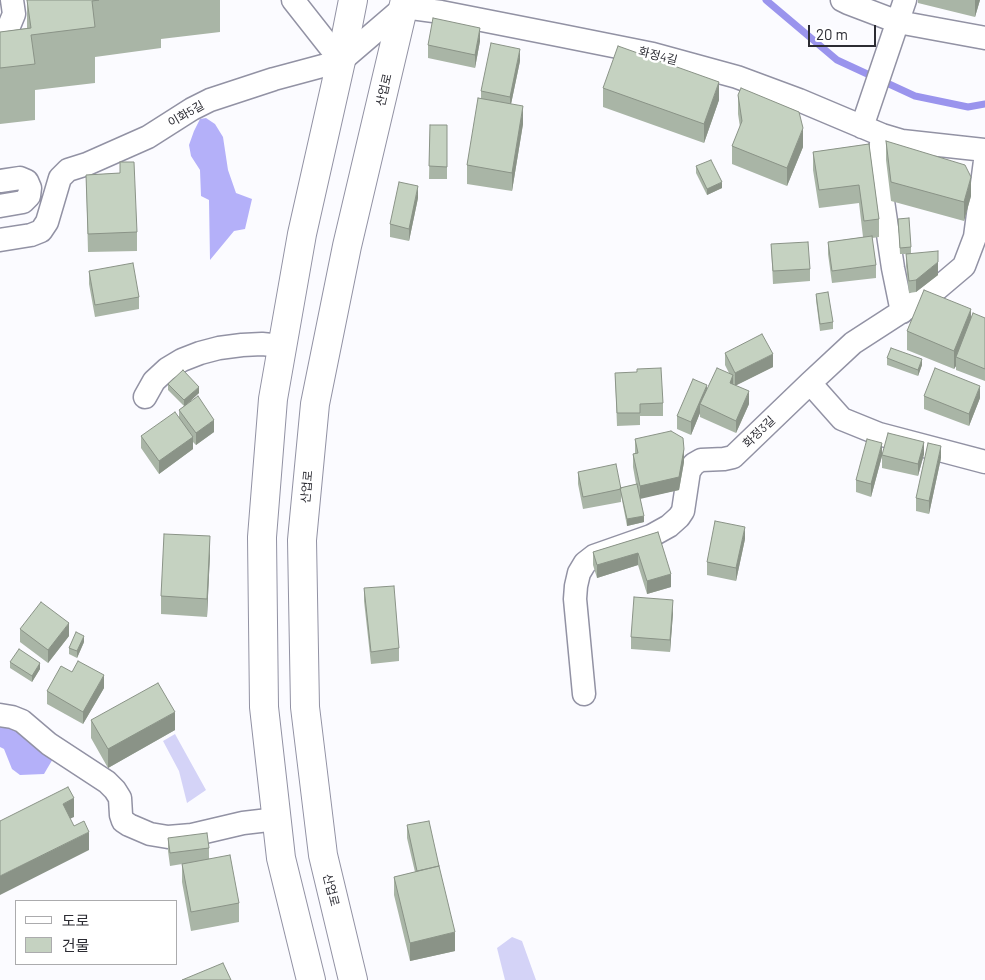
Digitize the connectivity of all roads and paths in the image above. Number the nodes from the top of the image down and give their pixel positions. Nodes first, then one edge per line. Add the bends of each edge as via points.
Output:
1 (12, 0) edge
2 (17, 0) edge
3 (293, 0) edge
4 (353, 0) edge
5 (842, 0) edge
6 (905, 0) edge
7 (405, 3) edge
8 (895, 31) junction
9 (984, 35) edge
10 (0, 38) edge
11 (341, 61) junction
12 (871, 124) junction
13 (985, 150) edge
14 (985, 161) edge
15 (0, 181) edge
16 (0, 206) edge
17 (0, 240) edge
18 (902, 312) junction
19 (282, 346) junction
20 (810, 383) junction
21 (146, 396) dead end
22 (985, 462) edge
23 (584, 694) dead end
24 (0, 714) edge
25 (277, 819) junction
26 (311, 980) edge
27 (353, 980) edge

1 - 2 street
1 - 10 street via 14,14 7,31
3 - 11 street
4 - 11 main road
5 - 8 street
6 - 8 street
7 - 11 street
7 - 12 street, 화정4길 via 653,54 737,77
7 - 27 main road, 산업로 via 347,246 315,404 302,540 305,707 323,855
8 - 9 street
8 - 12 street
11 - 17 street, 이화5길 via 274,78 210,100 148,136 68,170 60,178 48,222 41,231 31,236
11 - 19 main road via 302,234
12 - 13 street, 화정4길 via 902,141
12 - 18 street
14 - 18 street, 화정3길 via 975,237 964,266
15 - 16 street via 20,178 27,181 30,188 29,196 23,202
18 - 20 street, 화정3길 via 853,343
19 - 21 street via 242,345 200,353 167,370 154,382
19 - 25 main road via 273,399 262,537 264,707
20 - 22 street via 842,419 879,434
20 - 23 street, 화정3길 via 733,457 701,460 694,464 689,471 683,511 669,526 651,536 594,556 585,563 579,573 575,599
24 - 25 street via 22,721 49,744 107,782 120,798 123,821 150,834 168,837 192,835
25 - 26 main road via 281,858

